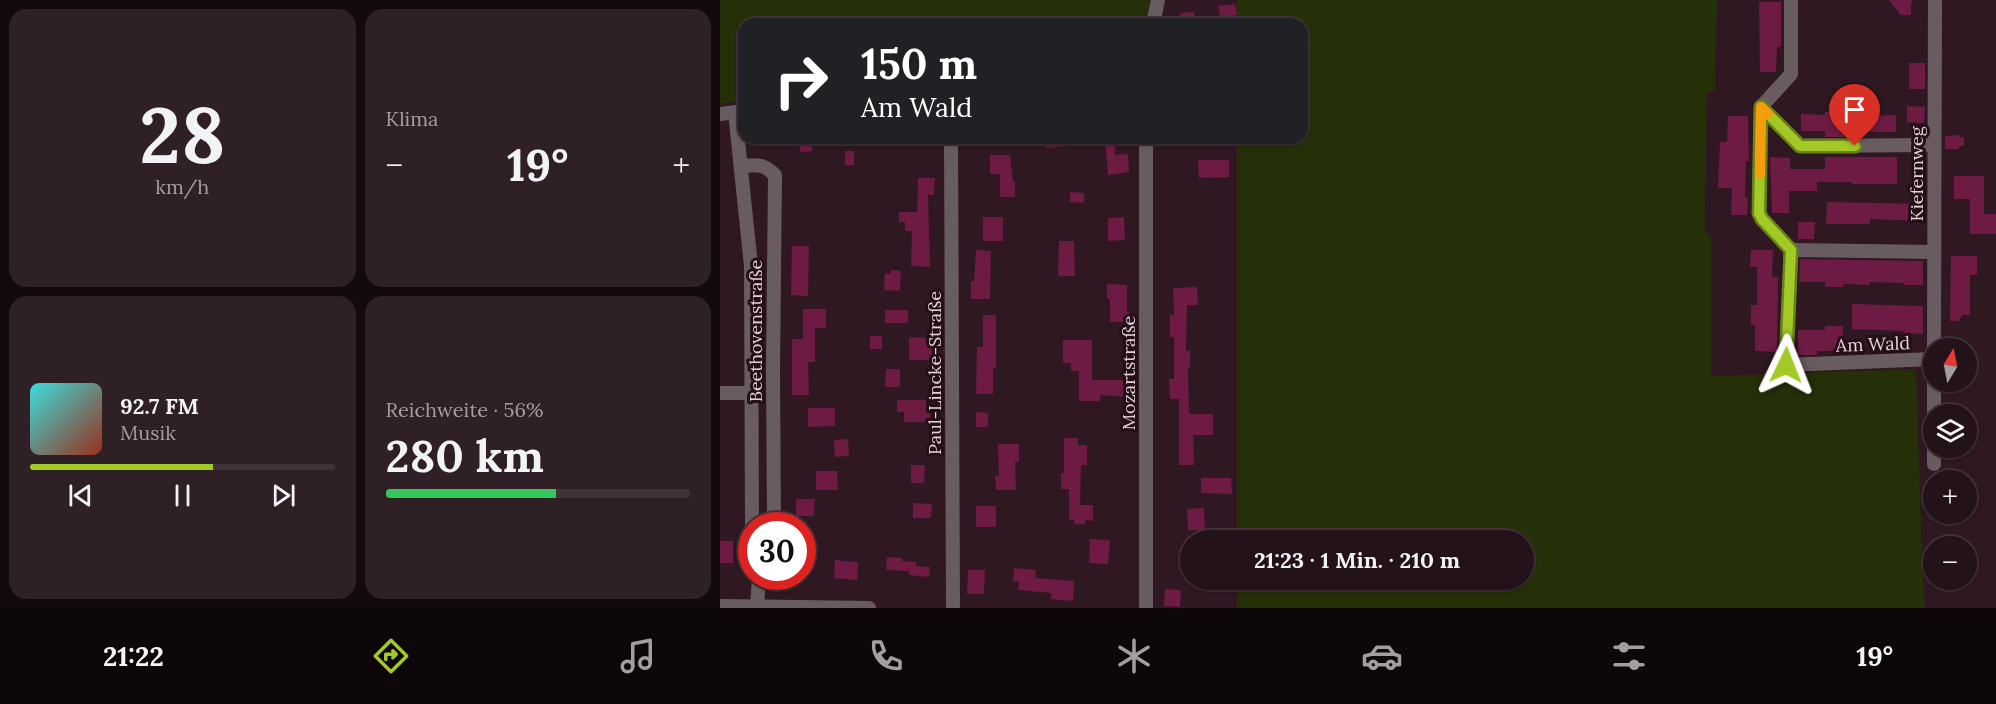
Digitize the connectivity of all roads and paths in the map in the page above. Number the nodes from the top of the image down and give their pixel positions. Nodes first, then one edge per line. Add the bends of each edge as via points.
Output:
1 (1158, 0) edge
2 (1791, 0) edge
3 (1935, 0) edge
4 (1154, 18) edge
5 (1761, 107) junction
6 (738, 111) edge
7 (720, 114) edge
8 (740, 144) edge
9 (951, 144) edge
10 (1146, 144) edge
11 (1934, 145) junction
12 (741, 166) junction
13 (1791, 250) junction
14 (1934, 252) junction
15 (1934, 338) edge
16 (1923, 359) edge
17 (751, 372) junction
18 (773, 372) junction
19 (720, 393) edge
20 (751, 393) junction
21 (1934, 458) edge
22 (1934, 464) dead end
23 (752, 512) edge
24 (774, 512) edge
25 (758, 590) edge
26 (720, 606) edge
27 (757, 607) edge
28 (869, 608) edge
29 (953, 608) edge
30 (1146, 608) edge

1 - 4 street
2 - 5 street via 1791,74
3 - 11 street, Kiefernweg
5 - 11 street via 1800,146
5 - 13 street via 1759,213
6 - 7 street
8 - 12 street, Beethovenstraße
9 - 29 street, Paul-Lincke-Straße
10 - 30 street, Mozartstraße
11 - 14 street, Kiefernweg
12 - 17 street, Beethovenstraße via 751,266
12 - 18 street, Beethovenstraße via 767,167 775,175
13 - 14 street
13 - 16 street, Am Wald via 1786,365
14 - 15 street, Kiefernweg
17 - 18 street
17 - 20 street, Beethovenstraße
18 - 24 street, Beethovenstraße
19 - 20 street
20 - 23 street, Beethovenstraße
21 - 22 street
25 - 27 street
26 - 27 street
27 - 28 street

